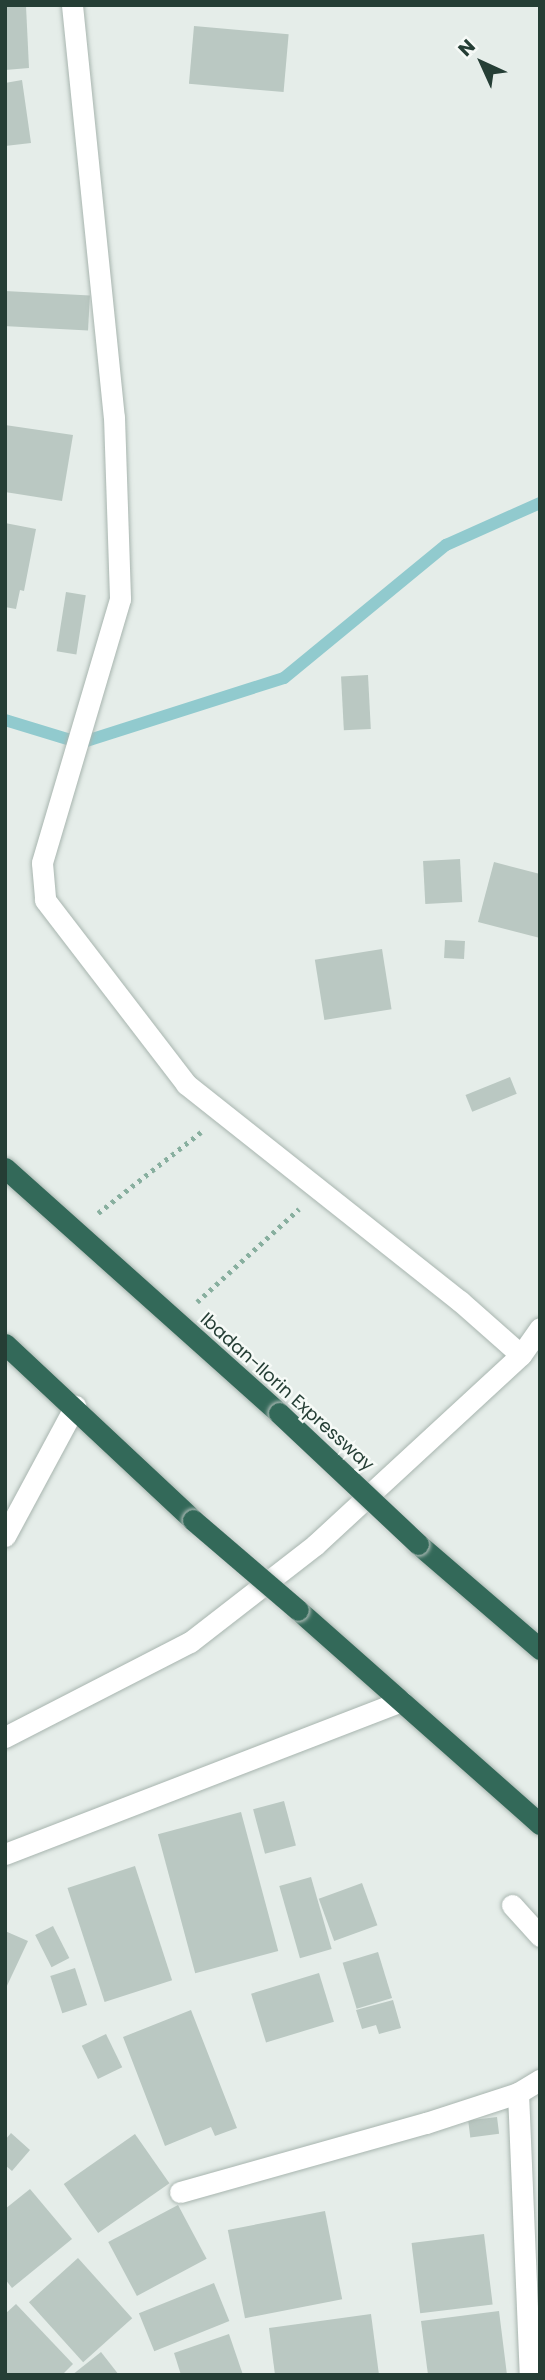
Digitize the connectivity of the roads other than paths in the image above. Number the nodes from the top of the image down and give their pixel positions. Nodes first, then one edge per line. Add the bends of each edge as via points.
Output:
1 (72, 5) edge
2 (5, 1168) edge
3 (540, 1328) edge
4 (5, 1344) edge
5 (522, 1355) junction
6 (75, 1406) junction
7 (5, 1536) edge
8 (540, 1649) edge
9 (401, 1701) junction
10 (5, 1737) edge
11 (540, 1824) edge
12 (5, 1854) edge
13 (512, 1905) dead end
14 (540, 1936) edge
15 (540, 2080) edge
16 (518, 2093) junction
17 (180, 2192) dead end
18 (530, 2375) edge

1 - 5 street via 114,418 120,599 42,863 45,900 186,1084
2 - 8 highway, Ibadan-Ilorin Expressway, bridge
3 - 5 street
4 - 6 highway
5 - 10 street via 315,1545 190,1642
6 - 7 street
6 - 9 highway, bridge via 193,1520
9 - 11 highway
9 - 12 street
13 - 14 street
15 - 16 street
16 - 17 street
16 - 18 street

